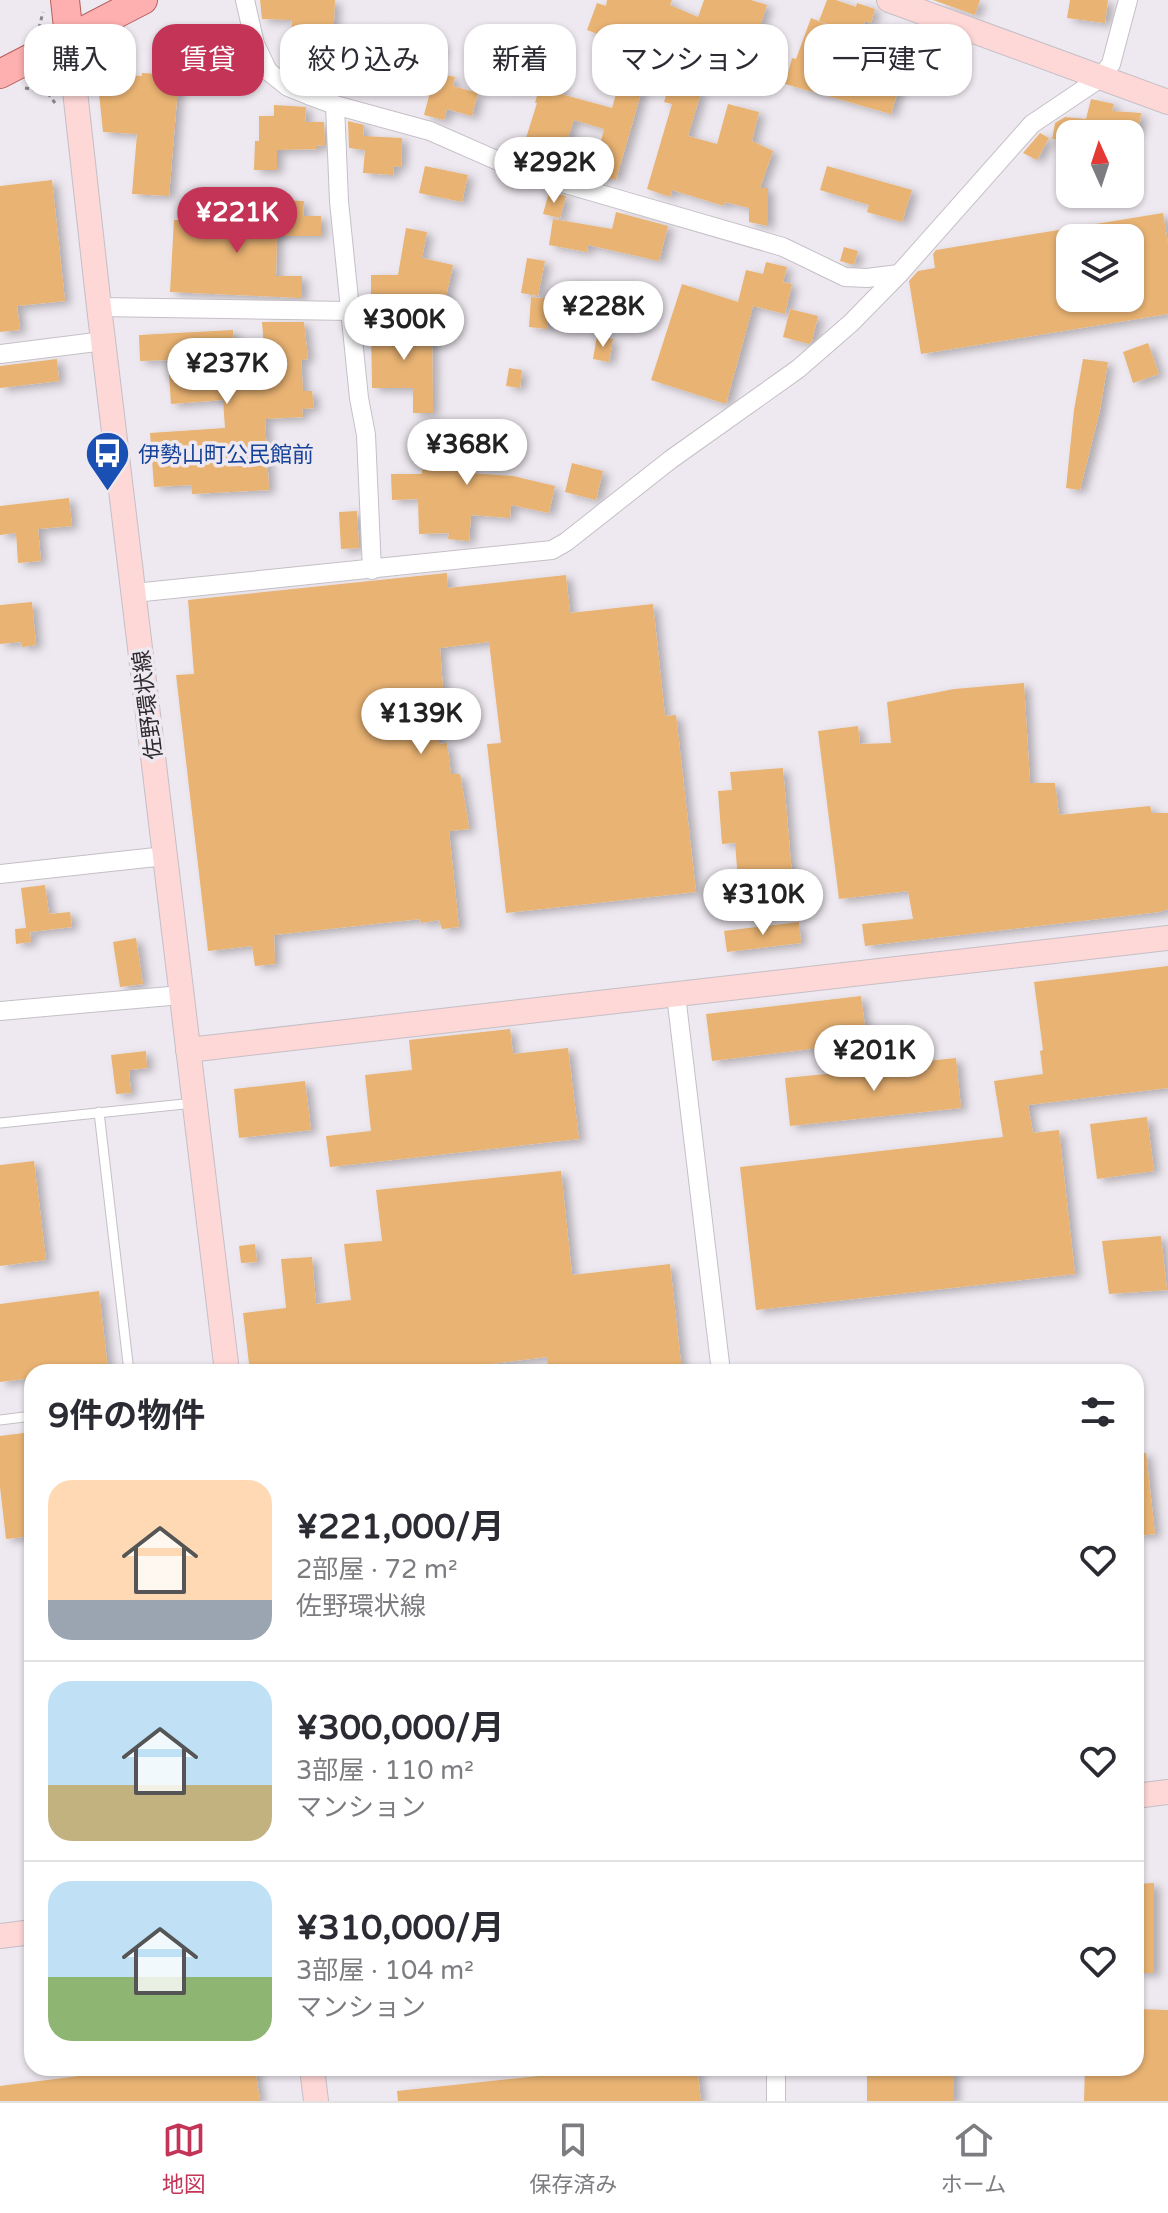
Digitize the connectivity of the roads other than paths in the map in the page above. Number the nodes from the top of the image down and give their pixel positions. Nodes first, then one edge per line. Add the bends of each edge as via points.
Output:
1 (143, 0) edge
2 (245, 0) edge
3 (889, 0) edge
4 (1128, 0) edge
5 (55, 1) edge
6 (923, 5) edge
7 (64, 24) edge
8 (95, 24) edge
9 (24, 61) edge
10 (0, 74) edge
11 (1099, 79) junction
12 (76, 96) edge
13 (1168, 102) edge
14 (335, 105) junction
15 (899, 274) junction
16 (99, 307) junction
17 (350, 311) junction
18 (104, 341) junction
19 (0, 354) edge
20 (372, 570) junction
21 (134, 593) junction
22 (165, 856) junction
23 (0, 874) edge
24 (1168, 938) edge
25 (181, 995) junction
26 (676, 995) junction
27 (0, 1011) edge
28 (188, 1050) junction
29 (194, 1103) junction
30 (99, 1112) junction
31 (0, 1123) edge
32 (128, 1364) edge
33 (226, 1364) edge
34 (720, 1364) edge
35 (24, 1417) edge
36 (0, 1420) edge
37 (1168, 1792) edge
38 (1144, 1795) edge
39 (24, 1933) edge
40 (0, 1936) edge
41 (313, 2076) edge
42 (776, 2076) edge
43 (316, 2101) edge
44 (776, 2101) edge

1 - 8 main road
2 - 14 street via 255,44 268,71 288,87
3 - 6 main road
4 - 11 street via 1111,64
5 - 7 main road
6 - 11 main road
9 - 10 main road
11 - 13 main road
11 - 15 street via 1032,124
12 - 16 main road, 佐野環状線
14 - 15 street via 430,131 521,171 783,247 845,277
14 - 17 street
15 - 20 street via 798,369 552,550
16 - 17 street
16 - 18 main road, 佐野環状線
17 - 20 street via 366,435
18 - 19 street
18 - 21 main road, 佐野環状線
20 - 21 street
21 - 22 main road, 佐野環状線
22 - 23 street
22 - 25 main road, 佐野環状線
24 - 26 main road
25 - 27 street
25 - 28 main road, 佐野環状線
26 - 28 main road
26 - 34 street
28 - 29 main road, 佐野環状線
29 - 30 lane
29 - 33 main road, 佐野環状線
30 - 31 lane
30 - 32 lane
35 - 36 lane
37 - 38 main road
39 - 40 main road
41 - 43 main road
42 - 44 street

